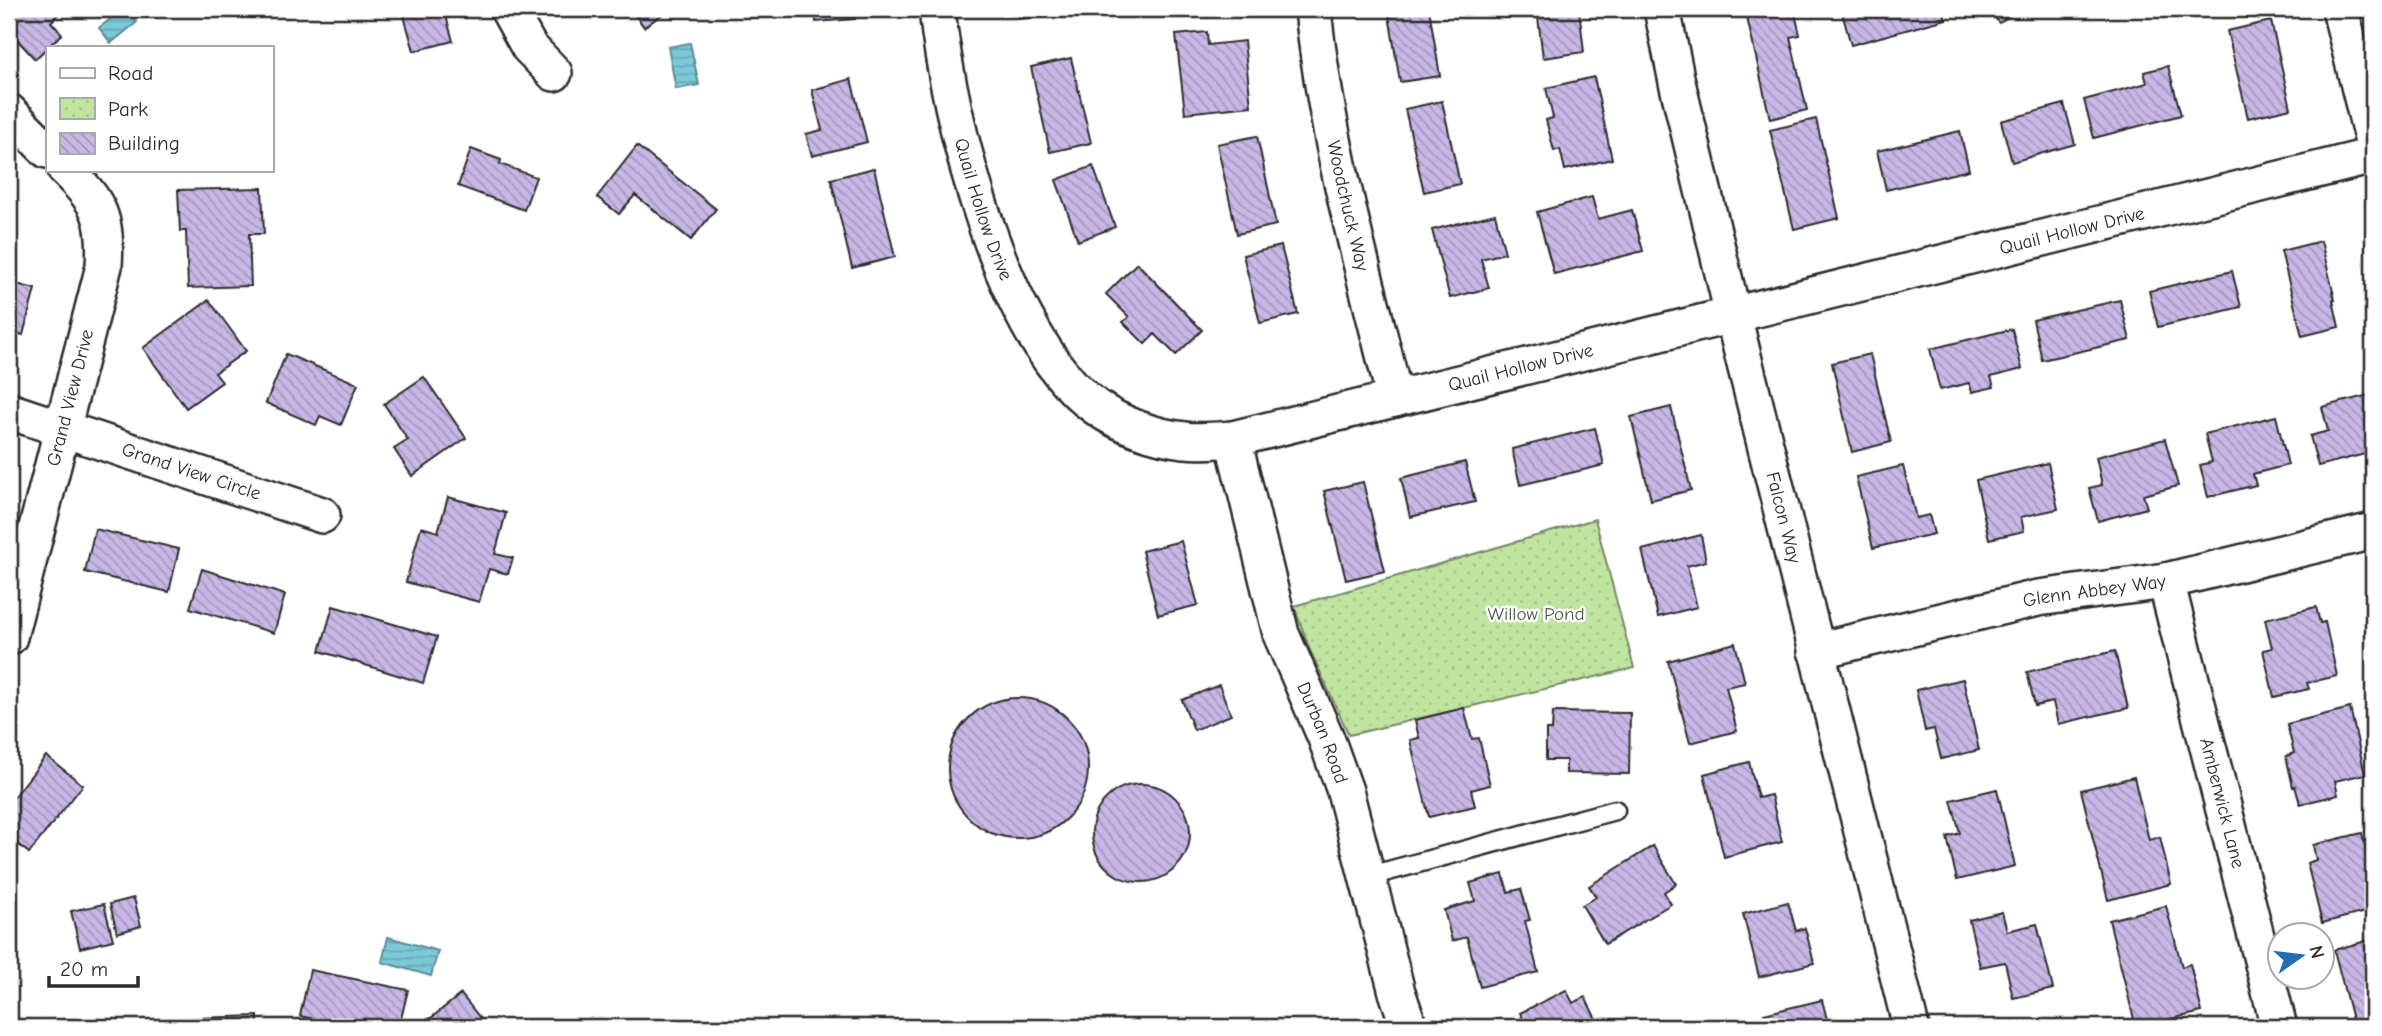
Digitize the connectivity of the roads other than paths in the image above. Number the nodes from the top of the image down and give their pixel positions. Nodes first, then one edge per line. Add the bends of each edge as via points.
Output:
1 (508, 9) edge
2 (937, 9) edge
3 (1313, 9) edge
4 (1662, 9) edge
5 (2340, 9) edge
6 (554, 74) dead end
7 (9, 112) edge
8 (2373, 142) edge
9 (46, 149) edge
10 (2373, 156) edge
11 (68, 172) edge
12 (1733, 315) junction
13 (1395, 400) junction
14 (9, 411) edge
15 (62, 428) junction
16 (1233, 439) junction
17 (321, 515) dead end
18 (2373, 531) edge
19 (2166, 581) junction
20 (9, 637) edge
21 (1816, 651) junction
22 (1615, 810) dead end
23 (1366, 877) junction
24 (1409, 1027) edge
25 (1911, 1027) edge
26 (2279, 1027) edge

1 - 6 street via 529,47
2 - 16 street, Quail Hollow Drive via 956,117 977,200 1008,280 1059,373 1096,407 1140,430 1186,441
3 - 13 street, Woodchuck Way via 1352,227
4 - 12 street, Falcon Way
5 - 8 street
7 - 9 street
10 - 12 street, Quail Hollow Drive
11 - 15 street, Grand View Drive via 98,208 106,236 104,266
12 - 13 street, Quail Hollow Drive
12 - 21 street, Falcon Way
13 - 16 street, Quail Hollow Drive
14 - 15 street, Grand View Circle
15 - 17 street, Grand View Circle
15 - 20 street, Grand View Drive
16 - 23 street, Durban Road via 1281,634 1336,764
18 - 19 street, Glenn Abbey Way
19 - 21 street, Glenn Abbey Way via 2038,598
19 - 26 street, Amberwick Lane
21 - 25 street, Falcon Way
22 - 23 lane
23 - 24 street, Durban Road

